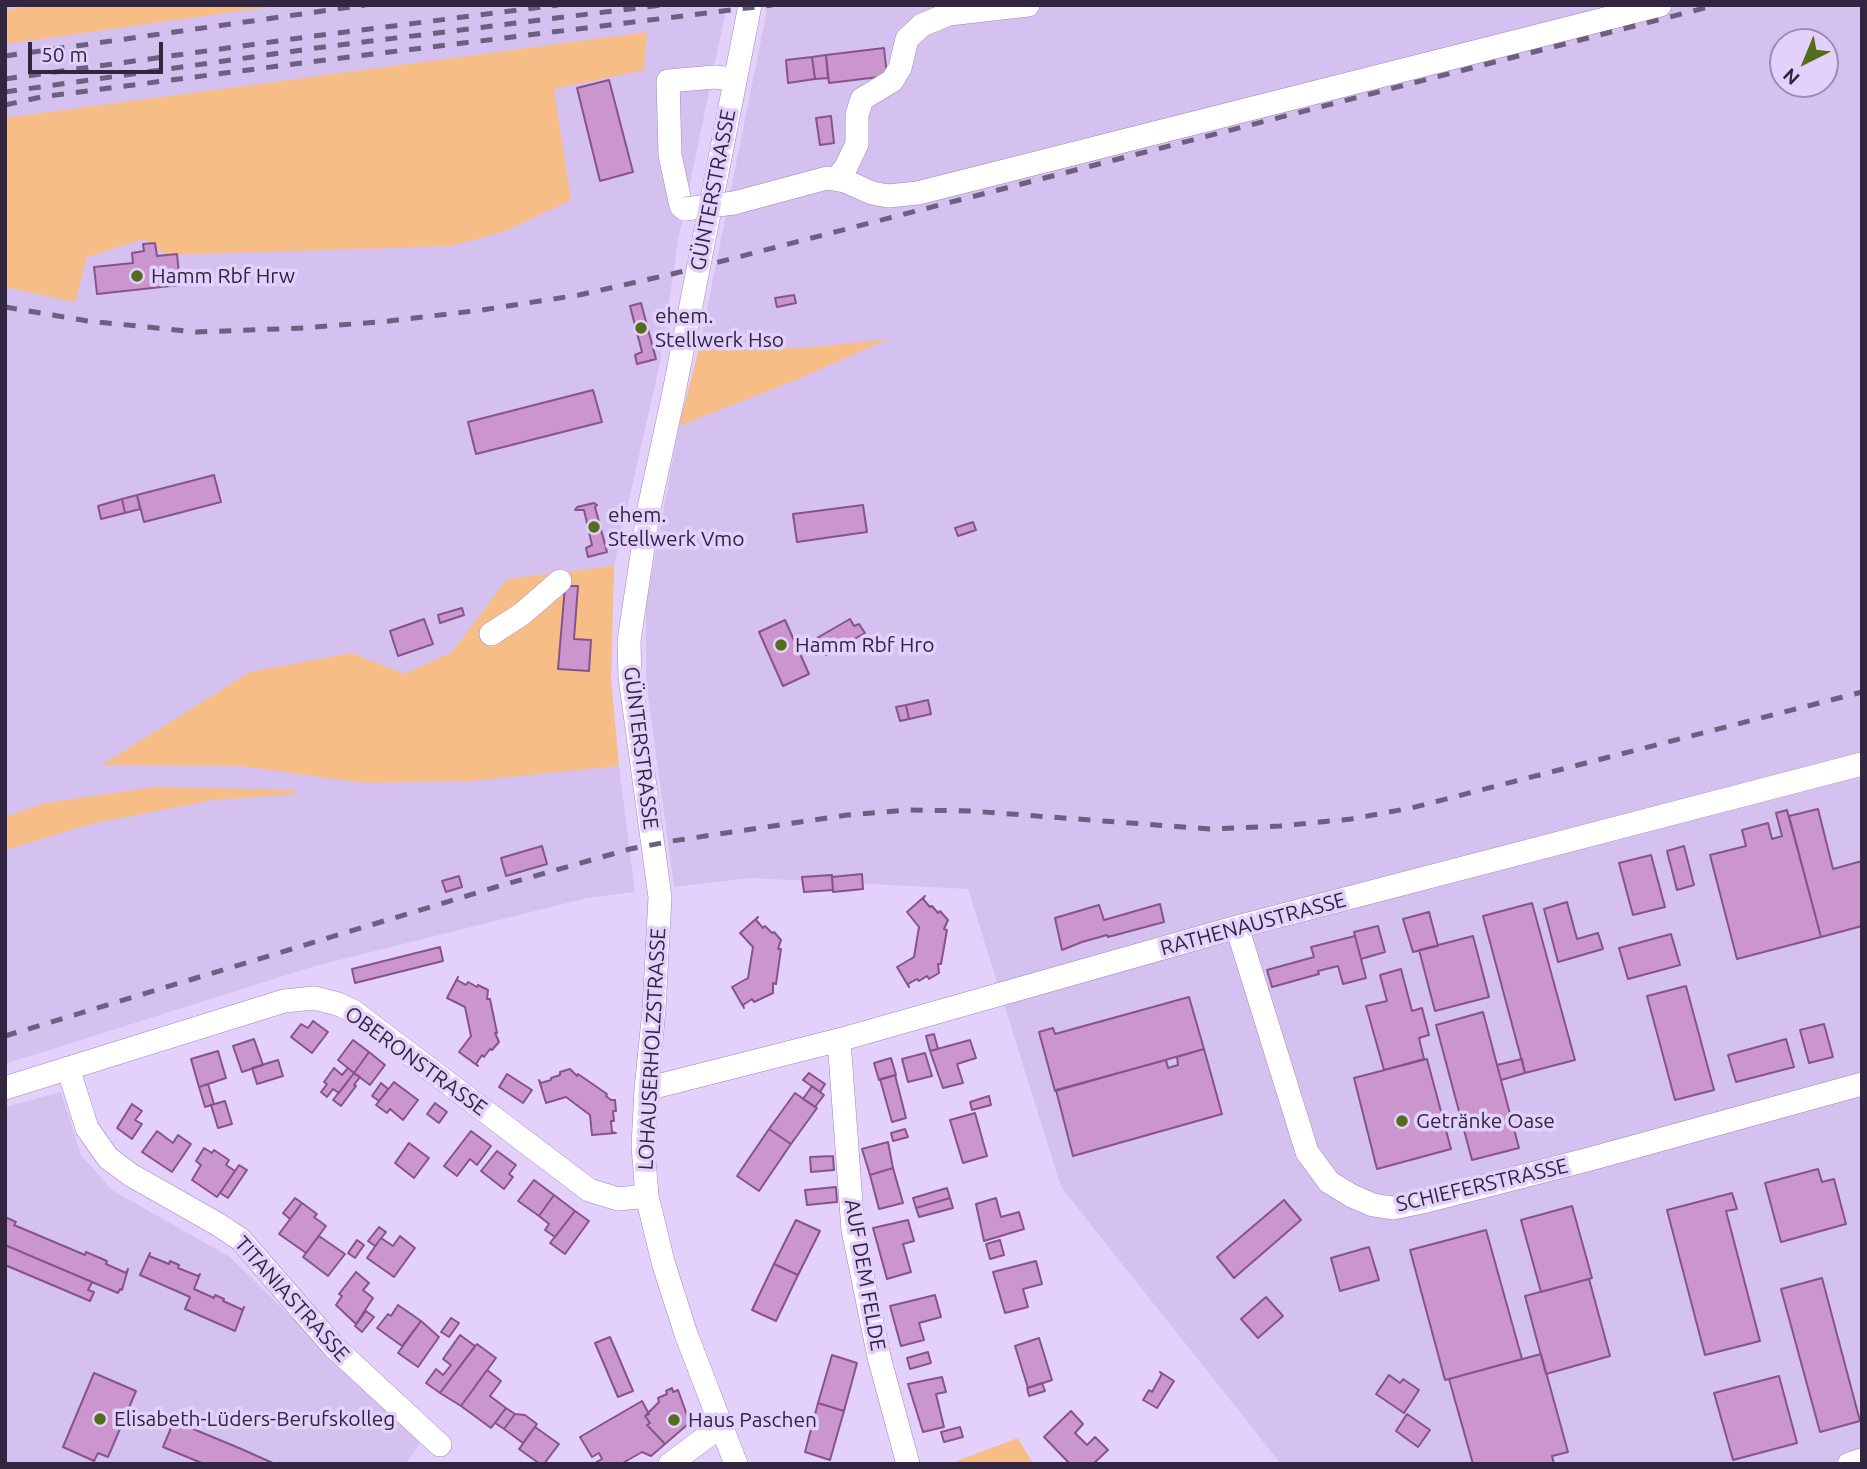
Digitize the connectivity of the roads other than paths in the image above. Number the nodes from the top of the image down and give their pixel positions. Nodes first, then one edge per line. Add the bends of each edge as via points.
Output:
1 (750, 5) edge
2 (1028, 5) edge
3 (1660, 5) edge
4 (734, 79) junction
5 (836, 179) junction
6 (560, 581) dead end
7 (491, 634) dead end
8 (1862, 764) edge
9 (658, 872) joint
10 (1237, 927) junction
11 (839, 1040) junction
12 (68, 1068) junction
13 (1862, 1084) edge
14 (5, 1088) edge
15 (646, 1089) junction
16 (647, 1196) junction
17 (721, 1426) junction
18 (440, 1445) dead end
19 (1862, 1460) edge
20 (670, 1464) edge
21 (736, 1464) edge
22 (908, 1464) edge
23 (1849, 1464) edge

1 - 4 street, GÜNTERSTRASSE
2 - 5 street via 949,14 922,25 907,39 892,81 862,99 857,144
3 - 5 street via 918,193 888,196
4 - 5 street, bridge via 668,81 670,155 681,206 734,204
4 - 9 street, GÜNTERSTRASSE via 631,614 630,677
6 - 7 street
8 - 10 street, RATHENAUSTRASSE
9 - 15 street, LOHAUSERHOLZSTRASSE via 658,948
10 - 11 street, RATHENAUSTRASSE
10 - 13 street, SCHIEFERSTRASSE via 1307,1152 1329,1182 1373,1205 1392,1208 1422,1202
11 - 15 street, RATHENAUSTRASSE
11 - 22 street, AUF DEM FELDE via 853,1230 879,1357
12 - 14 street, OBERONSTRASSE
12 - 16 street, OBERONSTRASSE via 284,1001 314,998 353,1011 589,1190 618,1199
12 - 18 street, TITANIASTRASSE via 87,1128 108,1158 240,1239 334,1347
15 - 16 street, LOHAUSERHOLZSTRASSE via 643,1146
16 - 17 street, LOHAUSERHOLZSTRASSE via 670,1284
17 - 20 street
17 - 21 street, LOHAUSERHOLZSTRASSE
19 - 23 street

